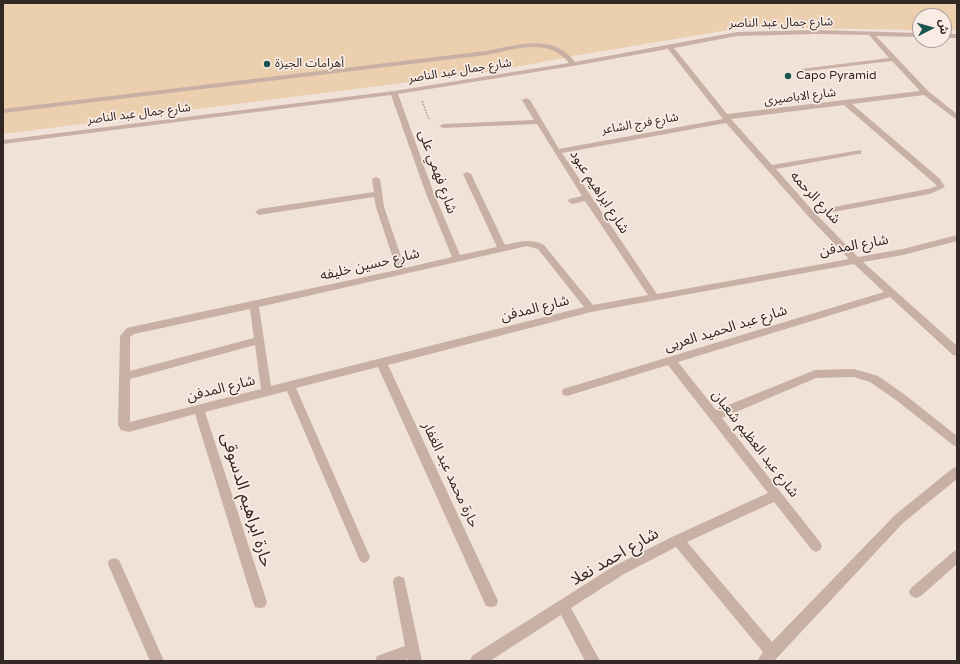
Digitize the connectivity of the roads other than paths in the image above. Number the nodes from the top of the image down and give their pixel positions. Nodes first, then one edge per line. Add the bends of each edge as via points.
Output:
1 (871, 34) junction
2 (912, 35) edge
3 (668, 46) junction
4 (895, 60) junction
5 (572, 64) junction
6 (801, 71) dead end
7 (394, 93) junction
8 (925, 93) junction
9 (526, 100) dead end
10 (845, 102) junction
11 (3, 111) edge
12 (727, 118) junction
13 (957, 118) edge
14 (539, 122) junction
15 (443, 126) dead end
16 (3, 142) edge
17 (557, 152) junction
18 (858, 152) dead end
19 (770, 168) junction
20 (468, 174) dead end
21 (376, 179) dead end
22 (378, 194) junction
23 (587, 198) junction
24 (572, 201) dead end
25 (258, 212) dead end
26 (811, 214) junction
27 (957, 238) edge
28 (502, 249) junction
29 (457, 259) junction
30 (855, 260) junction
31 (402, 272) junction
32 (892, 293) junction
33 (654, 297) junction
34 (254, 305) junction
35 (592, 309) junction
36 (259, 340) junction
37 (957, 352) edge
38 (670, 360) junction
39 (381, 362) junction
40 (125, 376) junction
41 (290, 386) junction
42 (267, 392) junction
43 (567, 392) dead end
44 (200, 409) junction
45 (714, 416) junction
46 (957, 442) edge
47 (957, 472) edge
48 (776, 495) junction
49 (678, 540) junction
50 (816, 546) dead end
51 (957, 556) edge
52 (364, 557) dead end
53 (114, 564) dead end
54 (399, 582) dead end
55 (916, 592) dead end
56 (491, 601) dead end
57 (260, 602) dead end
58 (563, 606) junction
59 (414, 655) edge
60 (768, 657) edge
61 (157, 661) edge
62 (382, 661) edge
63 (478, 661) edge
64 (593, 661) edge

1 - 2 street, شارع جمال عبد الناصر
1 - 3 street, شارع جمال عبد الناصر via 737,34
1 - 4 street
3 - 5 street, شارع جمال عبد الناصر
3 - 12 street, شارع الرحمه
4 - 6 street
4 - 8 street
5 - 7 street, شارع جمال عبد الناصر
5 - 11 street via 558,49 536,44 486,53
7 - 16 street, شارع جمال عبد الناصر
7 - 29 street, شارع فهمي على via 429,191
8 - 10 street, شارع الاباصيرى
8 - 13 street
9 - 14 street, شارع ابراهيم عبود
10 - 12 street, شارع الاباصيرى
10 - 26 street via 941,184 941,187
12 - 17 street, شارع فرج الشاعر
12 - 19 street, شارع الرحمه
14 - 15 street
14 - 17 street, شارع ابراهيم عبود
17 - 23 street, شارع ابراهيم عبود
18 - 19 street
19 - 26 street, شارع الرحمه
20 - 28 street
21 - 22 street
22 - 25 street
22 - 31 street
23 - 24 street
23 - 33 street, شارع ابراهيم عبود
26 - 30 street, شارع الرحمه
27 - 30 street, شارع المدفن
28 - 29 street, شارع حسين خليفه
28 - 35 street, شارع حسين خليفه via 527,243 539,245
29 - 31 street, شارع حسين خليفه
30 - 32 street, شارع الرحمه
30 - 33 street, شارع المدفن
31 - 34 street, شارع حسين خليفه
32 - 37 street, شارع الرحمه
32 - 38 street, شارع عبد الحميد العربى
33 - 35 street, شارع المدفن
34 - 36 street
34 - 40 street, شارع حسين خليفه via 127,333
35 - 39 street, شارع المدفن
36 - 40 street
36 - 42 street
38 - 43 street, شارع عبد الحميد العربى
38 - 45 street, شارع عبد العظيم شعبان
39 - 41 street, شارع المدفن
39 - 56 street, حارة محمد عبد الغفار
40 - 44 street, شارع المدفن via 125,427
41 - 42 street, شارع المدفن
41 - 52 street
42 - 44 street, شارع المدفن
44 - 57 street, حارة ابراهيم الدسوقى
45 - 46 street via 815,374 854,373 874,379
45 - 48 street, شارع عبد العظيم شعبان
47 - 60 street via 899,519
48 - 49 street, شارع احمد نعلا
48 - 50 street, شارع عبد العظيم شعبان
49 - 58 street, شارع احمد نعلا via 619,570
49 - 60 street
51 - 55 street
53 - 61 street
54 - 59 street
58 - 63 street, شارع احمد نعلا
58 - 64 street
59 - 62 street

